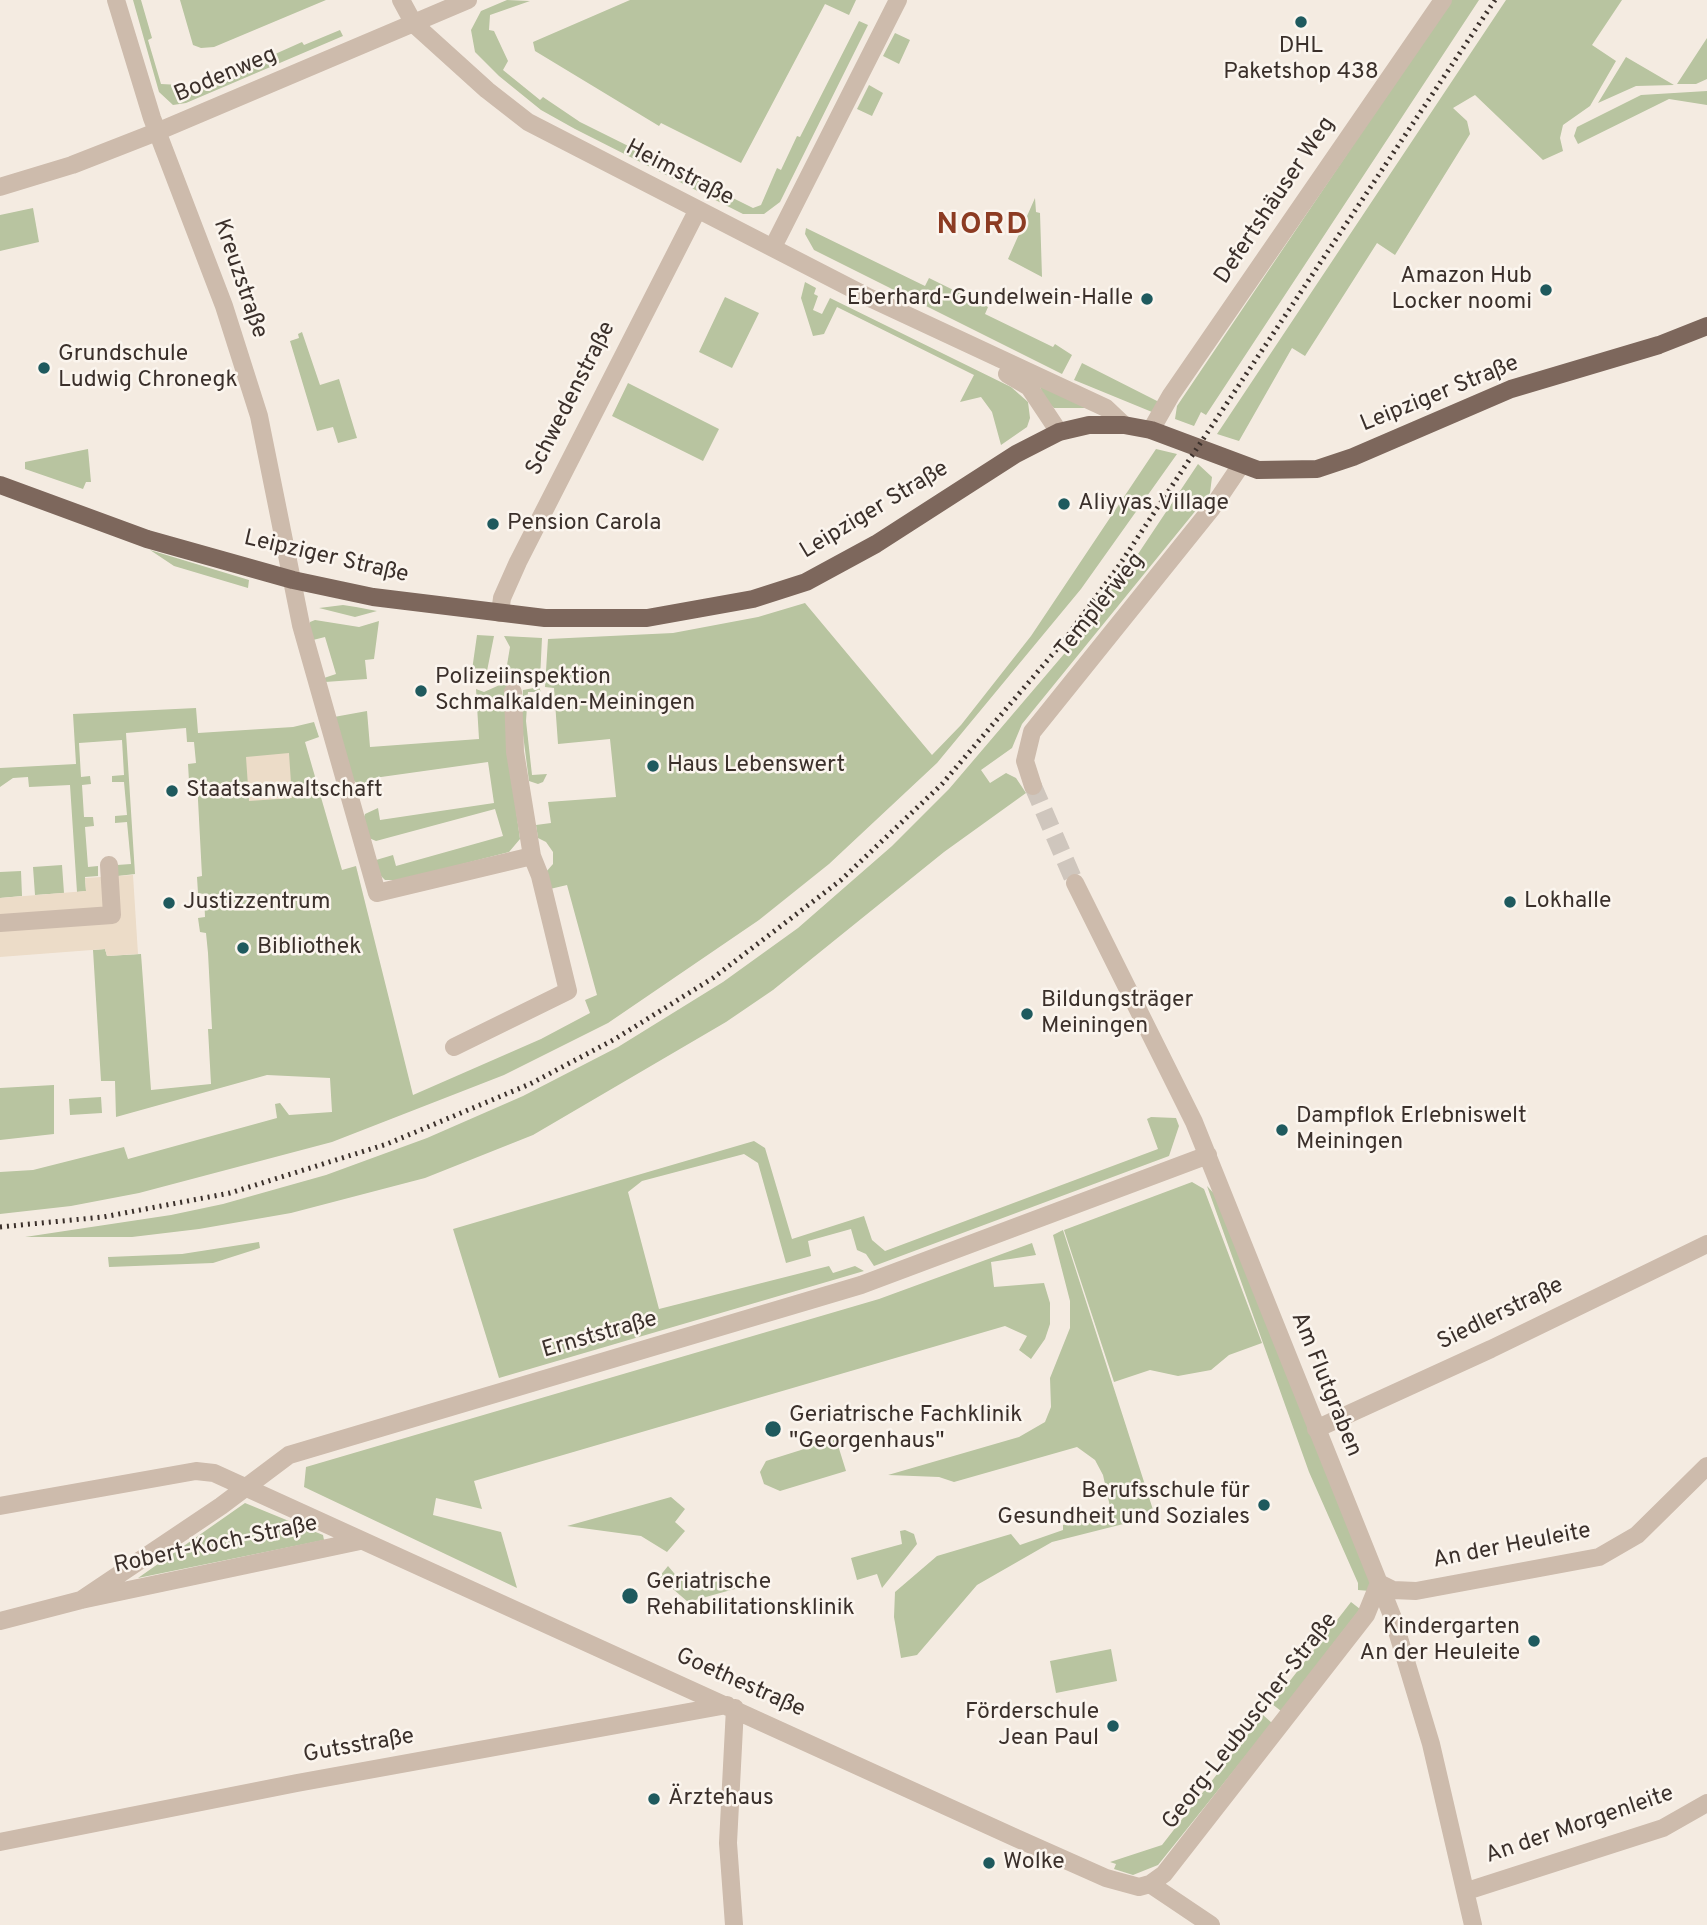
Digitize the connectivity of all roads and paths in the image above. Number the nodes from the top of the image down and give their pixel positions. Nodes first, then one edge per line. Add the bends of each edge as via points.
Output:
1 (116, 0) edge
2 (401, 0) edge
3 (468, 0) edge
4 (898, 0) edge
5 (1443, 0) edge
6 (414, 24) junction
7 (159, 131) junction
8 (0, 187) edge
9 (697, 211) junction
10 (773, 247) junction
11 (1707, 326) edge
12 (968, 346) junction
13 (1124, 425) junction
14 (1151, 430) junction
15 (1059, 432) junction
16 (1241, 465) junction
17 (0, 485) edge
18 (293, 580) junction
19 (500, 613) junction
20 (513, 692) dead end
21 (1033, 786) tunnel mouth
22 (533, 856) junction
23 (109, 865) dead end
24 (1075, 883) tunnel mouth
25 (0, 923) edge
26 (454, 1047) dead end
27 (1208, 1155) junction
28 (1707, 1244) edge
29 (1316, 1429) junction
30 (1707, 1466) edge
31 (244, 1488) junction
32 (1, 1500) edge
33 (360, 1541) junction
34 (1379, 1583) junction
35 (81, 1600) junction
36 (0, 1621) edge
37 (731, 1707) junction
38 (1707, 1803) edge
39 (0, 1842) edge
40 (1150, 1884) junction
41 (1467, 1891) junction
42 (734, 1925) edge
43 (1211, 1925) edge
44 (1474, 1925) edge

1 - 7 street, Kreuzstraße
2 - 6 street, Heimstraße
3 - 6 street, Bodenweg
4 - 10 street
5 - 14 street, Defertshäuser Weg
6 - 7 street, Bodenweg
6 - 9 street, Heimstraße via 528,122
7 - 8 street, Bodenweg
7 - 18 street, Kreuzstraße via 259,416
9 - 10 street, Heimstraße
9 - 19 street, Schwedenstraße via 518,562
10 - 12 street, Heimstraße
11 - 16 main road, Leipziger Straße via 1511,389 1317,469 1266,472
12 - 13 street, Heimstraße via 1106,408
12 - 15 street, Heimstraße via 978,358 1029,387
13 - 14 main road, Leipziger Straße
13 - 15 main road, Leipziger Straße via 1088,425
14 - 16 main road, Leipziger Straße
15 - 19 main road, Leipziger Straße via 1016,454 876,544 797,586 714,608 647,618 571,619
16 - 21 street, Templerweg via 1212,508 1032,732 1025,761
17 - 18 main road, Leipziger Straße via 125,532
18 - 19 main road, Leipziger Straße via 385,599
18 - 22 street, Kreuzstraße via 318,692 377,893
20 - 22 street via 515,752
22 - 26 street via 568,991
23 - 25 street via 112,915
24 - 27 street, Am Flutgraben via 1160,1048
27 - 29 street, Am Flutgraben
27 - 31 street, Ernststraße via 861,1286 289,1455
28 - 29 street, Siedlerstraße
29 - 34 street, Am Flutgraben
30 - 34 street, An der Heuleite via 1637,1535 1599,1557 1416,1591 1403,1592
31 - 32 street via 214,1473 196,1471
31 - 33 street, Goethestraße
31 - 35 street, Robert-Koch-Straße
33 - 35 street, Robert-Koch-Straße
33 - 37 street, Goethestraße
34 - 40 street, Georg-Leubuscher-Straße via 1366,1615 1164,1874
34 - 41 street, Am Flutgraben via 1431,1744
35 - 36 street, Robert-Koch-Straße
37 - 39 street, Gutsstraße via 297,1783
37 - 40 street, Goethestraße via 1106,1878 1126,1886
37 - 42 street via 728,1843
38 - 41 street, An der Morgenleite via 1663,1829
40 - 43 street
41 - 44 street, Am Flutgraben

